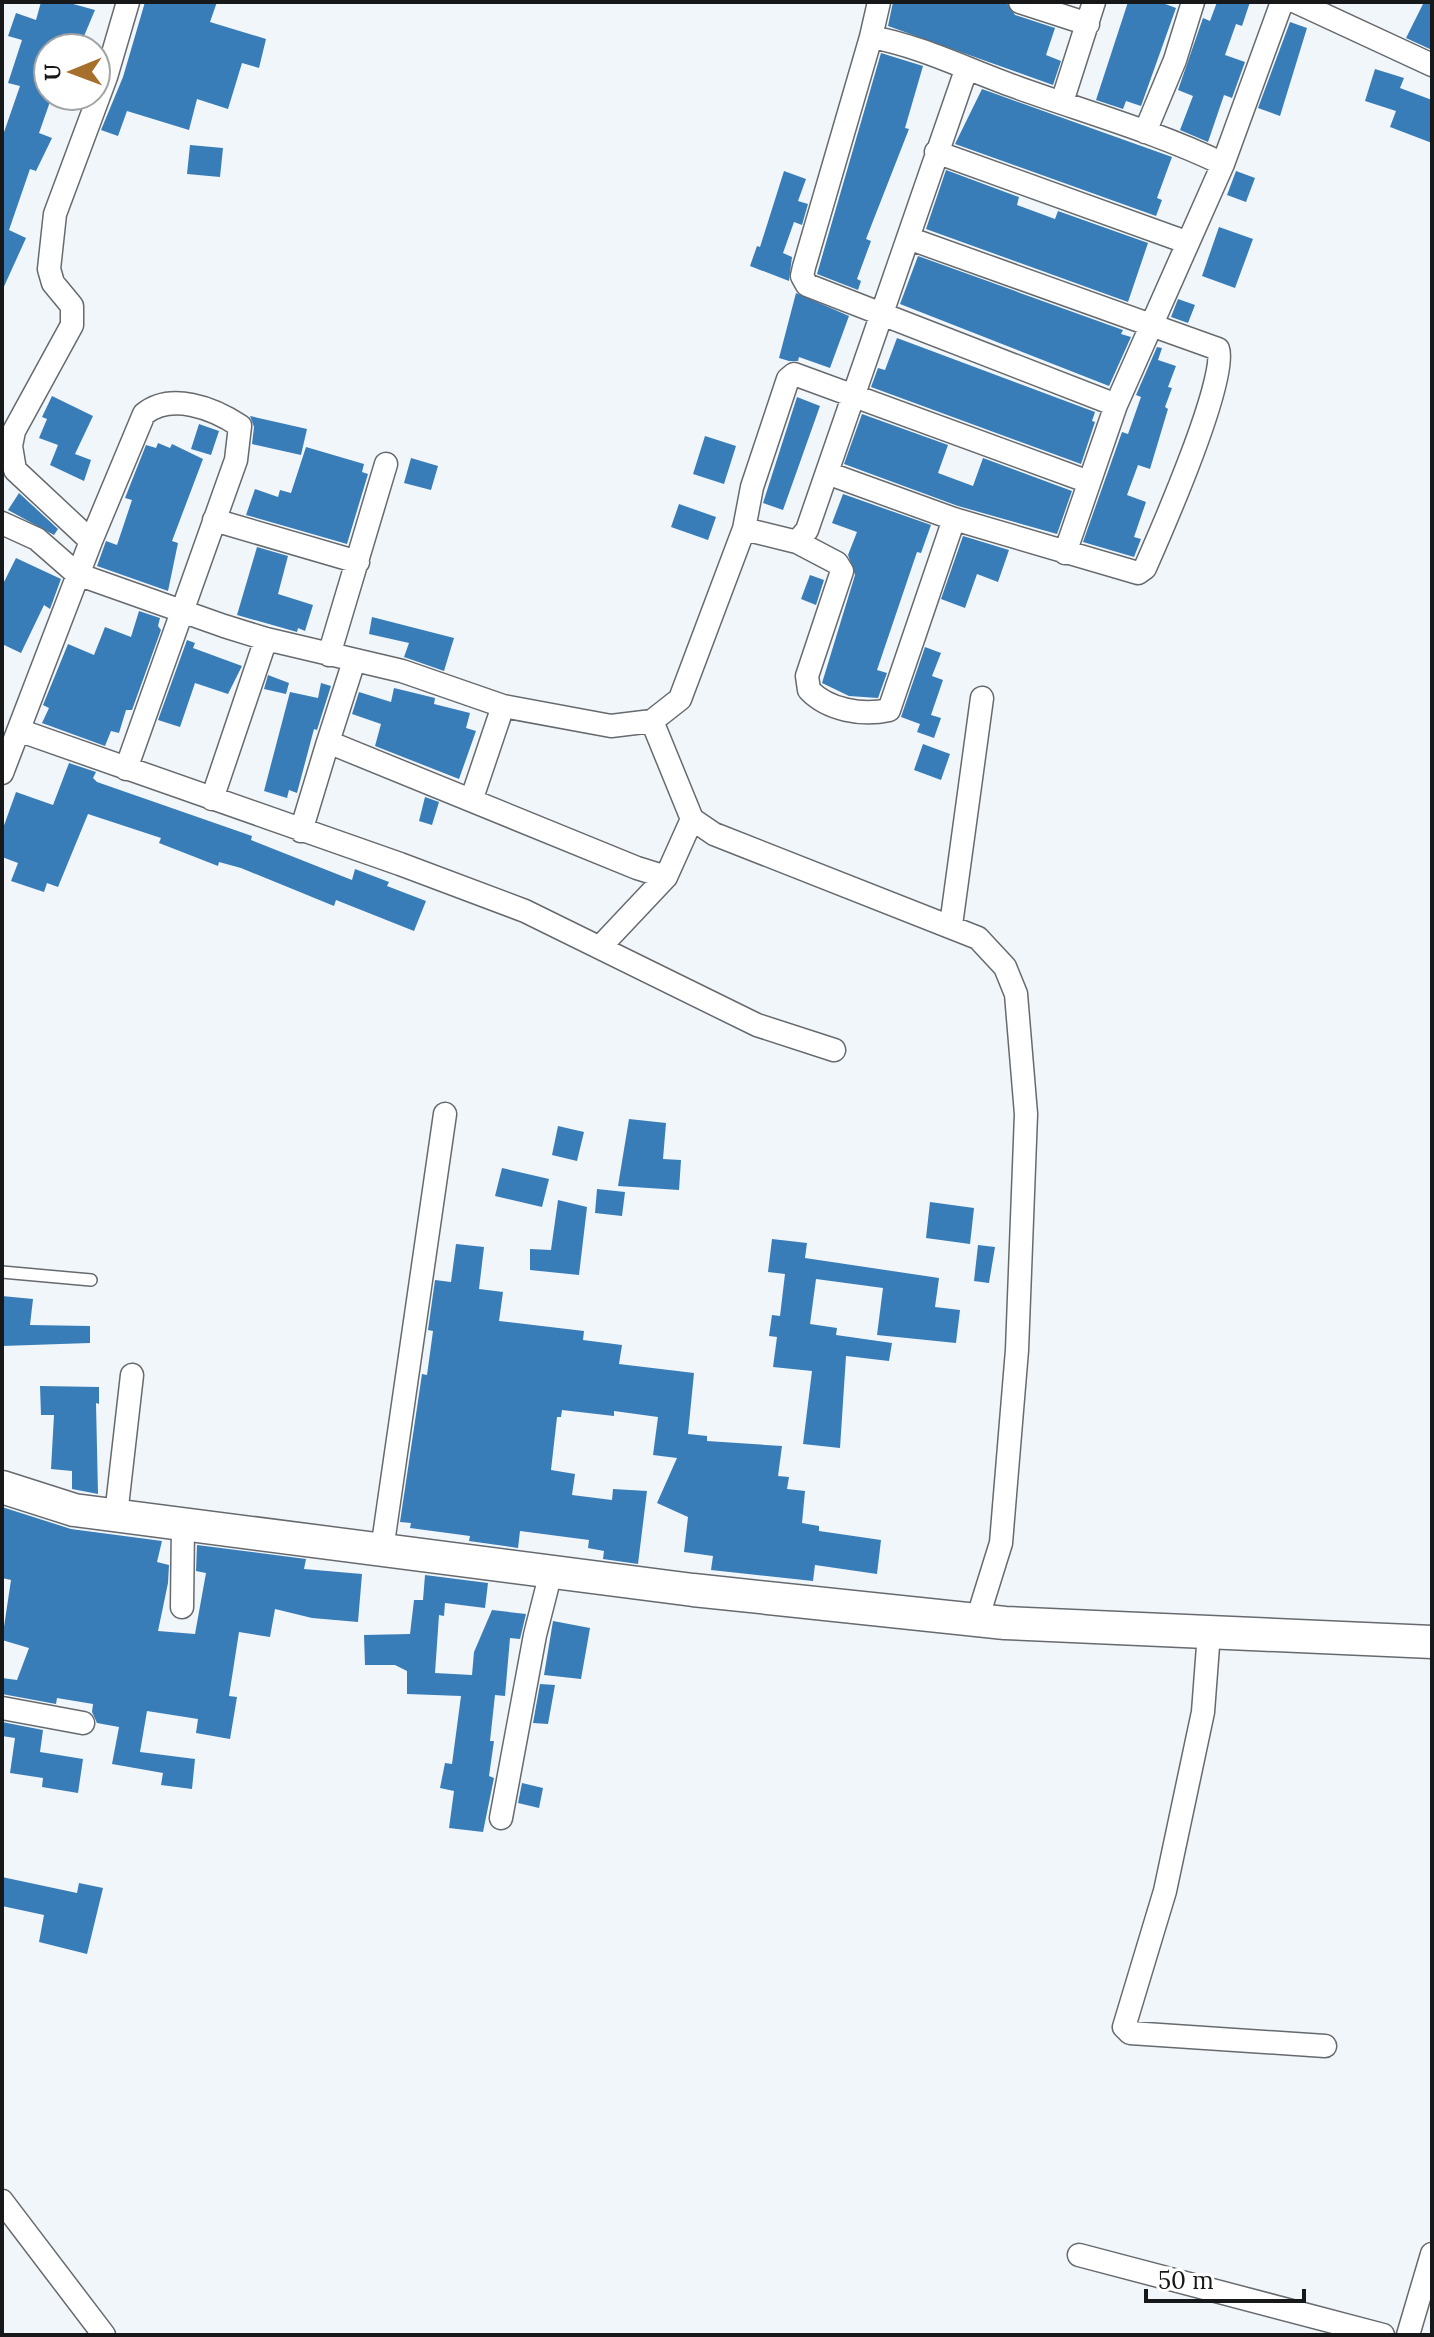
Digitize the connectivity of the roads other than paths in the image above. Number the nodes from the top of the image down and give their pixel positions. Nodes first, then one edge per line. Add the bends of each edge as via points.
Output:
1 (128, 2) edge
2 (879, 2) edge
3 (1020, 2) edge
4 (1094, 2) edge
5 (1193, 2) edge
6 (1282, 2) edge
7 (1296, 2) edge
8 (1088, 24) junction
9 (871, 37) junction
10 (1432, 65) edge
11 (966, 70) junction
12 (1062, 102) junction
13 (1145, 132) junction
14 (936, 152) junction
15 (1223, 164) junction
16 (908, 238) junction
17 (1186, 242) junction
18 (880, 314) junction
19 (1149, 324) junction
20 (853, 393) junction
21 (1116, 405) junction
22 (386, 464) dead end
23 (827, 473) junction
24 (1089, 482) junction
25 (954, 519) junction
26 (214, 520) junction
27 (2, 523) edge
28 (744, 529) junction
29 (91, 541) junction
30 (797, 542) junction
31 (1065, 553) junction
32 (358, 562) junction
33 (77, 574) junction
34 (181, 611) junction
35 (266, 639) junction
36 (329, 655) junction
37 (354, 661) junction
38 (982, 698) dead end
39 (503, 706) junction
40 (652, 721) junction
41 (21, 731) junction
42 (328, 742) junction
43 (126, 769) junction
44 (2, 773) edge
45 (472, 798) junction
46 (212, 799) junction
47 (692, 819) junction
48 (301, 831) junction
49 (666, 877) junction
50 (951, 925) junction
51 (601, 946) junction
52 (834, 1050) dead end
53 (445, 1114) dead end
54 (2, 1272) edge
55 (91, 1280) dead end
56 (132, 1375) dead end
57 (2, 1487) edge
58 (116, 1515) junction
59 (183, 1525) junction
60 (382, 1550) junction
61 (551, 1572) junction
62 (182, 1607) dead end
63 (977, 1620) junction
64 (1209, 1633) junction
65 (1432, 1642) edge
66 (2, 1708) edge
67 (83, 1723) dead end
68 (501, 1818) dead end
69 (1325, 2046) dead end
70 (2, 2201) edge
71 (1432, 2254) edge
72 (1079, 2255) dead end
73 (104, 2335) edge
74 (1383, 2335) edge
75 (1408, 2335) edge

1 - 29 street via 55,214 49,269 72,306 72,325 14,431 11,446 15,470
2 - 9 street
3 - 8 street
4 - 8 street
5 - 13 street
6 - 15 street
7 - 10 street
8 - 12 street
9 - 11 street
9 - 18 street via 802,276 814,290
11 - 12 street
11 - 14 street
12 - 13 street
13 - 15 street
14 - 16 street
14 - 17 street
15 - 17 street
16 - 18 street
16 - 19 street
17 - 19 street
18 - 20 street
18 - 21 street
19 - 21 street
19 - 31 street via 1218,349 1220,355 1179,491 1142,571
20 - 23 street
20 - 24 street
20 - 28 street via 790,376 752,487
21 - 24 street
22 - 32 street
23 - 25 street
23 - 30 street via 807,530
24 - 31 street
25 - 30 street via 889,710 876,713 834,705 809,690 807,676 842,571 837,563
25 - 31 street
26 - 29 street via 236,460 240,426 189,404 156,404 144,414
26 - 32 street
26 - 34 street
27 - 33 street via 37,539
28 - 30 street
28 - 40 street via 680,699
29 - 33 street
32 - 36 street
33 - 34 street
33 - 41 street
34 - 35 street
34 - 43 street
35 - 36 street
35 - 46 street
36 - 37 street
37 - 39 street via 402,671
37 - 42 street
38 - 50 street
39 - 40 street via 611,726
39 - 45 street
40 - 47 street
41 - 43 street
41 - 44 street
42 - 45 street
42 - 48 street
43 - 46 street
45 - 49 street
46 - 48 street
47 - 49 street
47 - 50 street via 714,834
48 - 51 street via 511,906
49 - 51 street
50 - 63 street via 978,938 1005,967 1016,994 1025,1087 1017,1350 1001,1543
51 - 52 street via 757,1025
53 - 60 street
54 - 55 lane
56 - 58 street
57 - 58 street via 74,1510
58 - 59 street
59 - 60 street
59 - 62 street
60 - 61 street
61 - 63 street
61 - 68 street
63 - 64 street
64 - 65 street
64 - 69 street via 1203,1712 1165,1891 1124,2027 1130,2033
66 - 67 street
70 - 73 street
71 - 75 street
72 - 74 street

